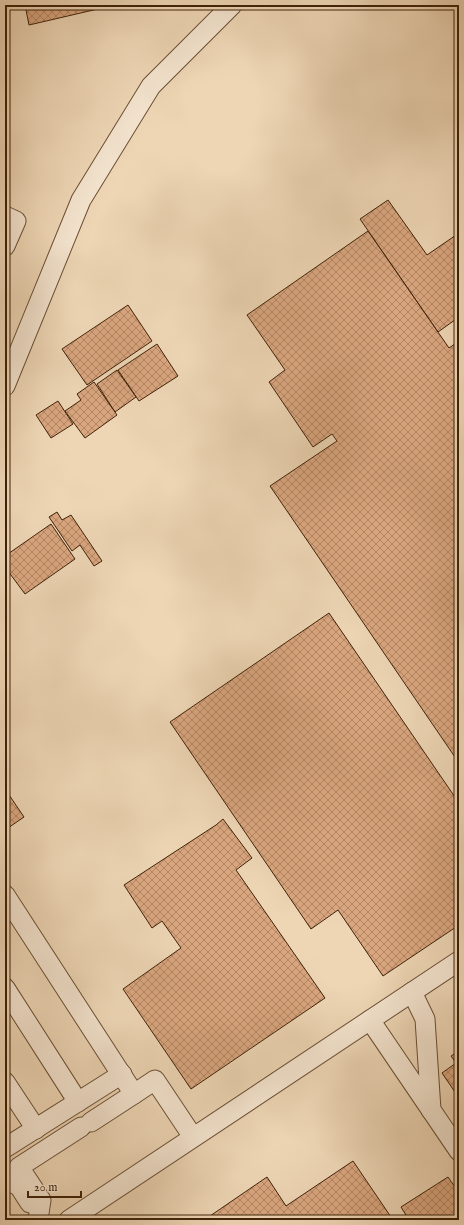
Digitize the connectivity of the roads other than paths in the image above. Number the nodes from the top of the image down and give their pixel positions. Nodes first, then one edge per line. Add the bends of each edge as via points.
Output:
1 (232, 5) edge
2 (5, 216) edge
3 (5, 246) edge
4 (7, 375) edge
5 (5, 895) edge
6 (459, 961) edge
7 (5, 988) edge
8 (412, 992) junction
9 (370, 1020) junction
10 (122, 1074) junction
11 (5, 1082) edge
12 (134, 1094) junction
13 (78, 1102) junction
14 (431, 1110) junction
15 (36, 1129) junction
16 (193, 1137) junction
17 (5, 1148) edge
18 (459, 1151) edge
19 (6, 1177) edge
20 (35, 1218) edge
21 (69, 1220) edge

1 - 4 street via 151,86 81,200
2 - 3 street via 16,221
5 - 10 street
6 - 8 street
7 - 13 street
8 - 9 street
8 - 14 street via 425,1019
9 - 14 street
9 - 16 street
10 - 12 street
10 - 13 street
11 - 15 street
12 - 16 street via 155,1080
12 - 20 street via 19,1167 41,1200
13 - 15 street
14 - 18 street
15 - 17 street
16 - 21 street
19 - 20 street via 19,1186 34,1209

